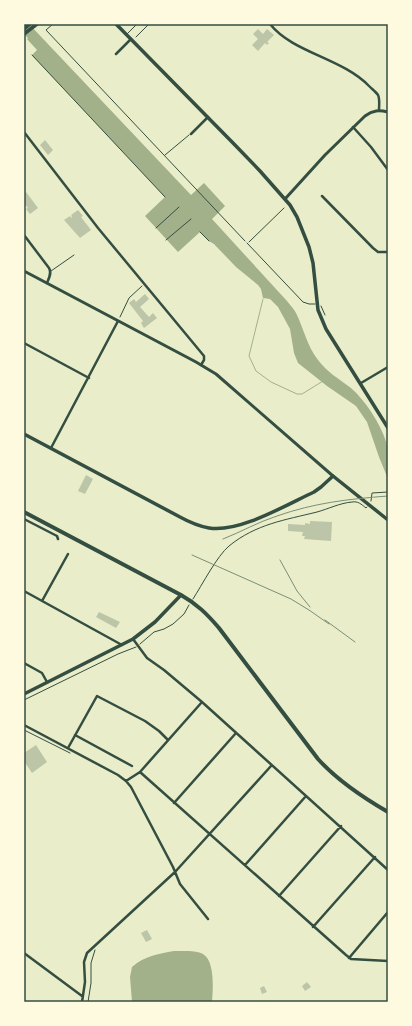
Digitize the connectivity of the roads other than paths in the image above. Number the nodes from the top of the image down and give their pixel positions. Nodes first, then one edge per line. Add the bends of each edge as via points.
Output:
1 (37, 24) edge
2 (116, 24) edge
3 (135, 24) edge
4 (270, 24) edge
5 (32, 25) edge
6 (24, 29) edge
7 (24, 34) edge
8 (127, 34) junction
9 (133, 38) junction
10 (116, 54) dead end
11 (379, 110) junction
12 (388, 112) edge
13 (208, 117) junction
14 (353, 127) junction
15 (24, 132) edge
16 (191, 134) road end
17 (388, 170) edge
18 (322, 196) dead end
19 (285, 199) junction
20 (24, 235) edge
21 (247, 243) road end
22 (388, 252) edge
23 (74, 255) dead end
24 (24, 271) edge
25 (51, 271) junction
26 (46, 284) junction
27 (317, 303) junction
28 (118, 321) junction
29 (24, 343) edge
30 (201, 365) junction
31 (388, 367) edge
32 (89, 378) junction
33 (361, 384) junction
34 (388, 428) edge
35 (24, 434) edge
36 (51, 448) junction
37 (333, 476) junction
38 (24, 512) edge
39 (24, 519) edge
40 (388, 520) edge
41 (58, 539) dead end
42 (68, 554) dead end
43 (24, 591) edge
44 (181, 595) junction
45 (42, 601) junction
46 (133, 640) junction
47 (123, 645) junction
48 (24, 663) edge
49 (47, 683) junction
50 (24, 694) edge
51 (202, 702) junction
52 (24, 725) edge
53 (236, 733) junction
54 (74, 735) junction
55 (168, 740) junction
56 (68, 748) junction
57 (132, 766) dead end
58 (271, 766) junction
59 (140, 772) junction
60 (126, 781) junction
61 (306, 796) junction
62 (174, 803) junction
63 (388, 812) edge
64 (341, 826) junction
65 (210, 834) junction
66 (376, 857) junction
67 (245, 865) junction
68 (388, 870) edge
69 (175, 872) junction
70 (279, 896) junction
71 (388, 912) edge
72 (208, 919) dead end
73 (314, 927) junction
74 (24, 953) edge
75 (349, 958) junction
76 (388, 961) edge
77 (82, 996) junction
78 (82, 1002) edge

1 - 5 main road
2 - 8 main road
3 - 8 lane
4 - 11 street via 285,38 361,78 378,95
5 - 6 main road
5 - 7 main road
8 - 9 main road
9 - 10 street
9 - 13 main road
11 - 12 street
11 - 14 street via 371,112
13 - 16 street
13 - 19 main road
14 - 17 street
14 - 19 street
15 - 30 street via 98,228 204,356
18 - 22 street via 373,248 378,252
19 - 27 main road via 296,216 309,247
20 - 25 street
21 - 27 lane via 303,302
23 - 25 lane
24 - 26 street
25 - 26 street
26 - 28 street
27 - 33 main road via 326,329
28 - 30 street
28 - 32 street
29 - 32 street
30 - 37 street via 216,374
31 - 33 street
32 - 36 street
33 - 34 main road
35 - 36 main road
36 - 37 main road via 184,520 209,528 227,528 253,520 314,492
37 - 40 main road
38 - 44 highway
39 - 41 street via 57,536
42 - 45 street
43 - 45 street
44 - 46 main road
44 - 63 highway via 209,616 306,745 324,765 353,791
45 - 47 street
46 - 47 main road
46 - 51 street via 147,658
47 - 49 main road
48 - 49 street via 42,673
49 - 50 main road
51 - 53 street
51 - 55 street
52 - 56 street
53 - 58 street
53 - 62 street
54 - 55 street via 97,696 145,721
54 - 56 street
54 - 57 street
55 - 59 street
56 - 60 street
58 - 61 street
58 - 65 street
59 - 60 street
59 - 62 street
60 - 69 street
61 - 64 street
61 - 67 street
62 - 65 street
64 - 66 street
64 - 70 street
65 - 67 street
65 - 69 street
66 - 68 street
66 - 73 street
67 - 70 street
69 - 72 street via 180,884
69 - 77 street via 87,953
70 - 73 street
71 - 75 street
73 - 75 street
74 - 77 street
75 - 76 street
77 - 78 street

